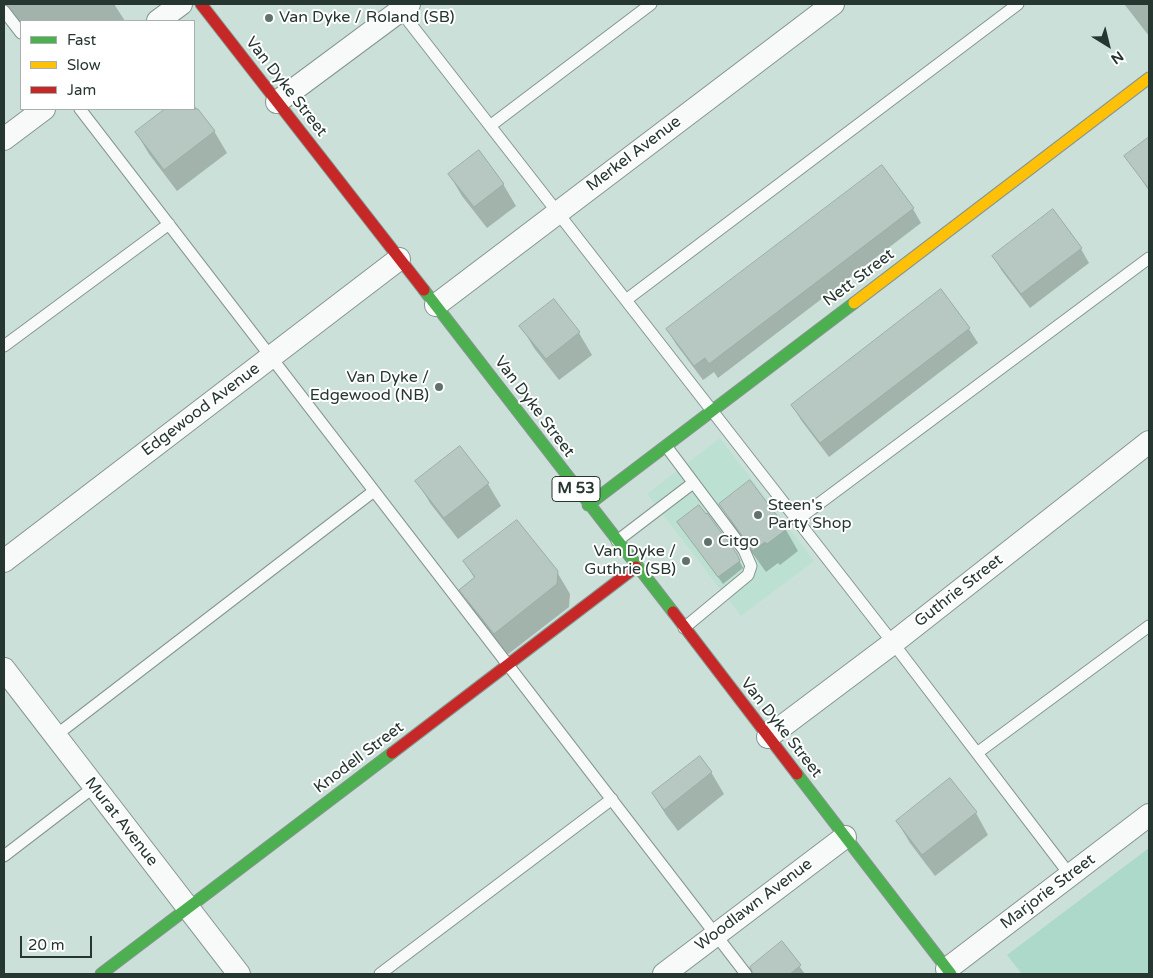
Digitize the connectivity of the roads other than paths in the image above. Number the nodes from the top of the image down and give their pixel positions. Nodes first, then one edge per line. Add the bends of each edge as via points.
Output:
1 (181, 4) edge
2 (201, 4) edge
3 (651, 4) edge
4 (833, 4) edge
5 (1018, 4) edge
6 (401, 6) edge
7 (4, 11) edge
8 (159, 20) edge
9 (20, 32) edge
10 (1149, 78) edge
11 (277, 102) junction
12 (43, 110) edge
13 (81, 110) edge
14 (490, 126) junction
15 (4, 139) edge
16 (558, 212) junction
17 (169, 224) junction
18 (1149, 258) edge
19 (399, 259) junction
20 (626, 300) junction
21 (436, 305) junction
22 (4, 346) edge
23 (271, 357) junction
24 (710, 410) junction
25 (1149, 442) edge
26 (666, 445) junction
27 (693, 483) junction
28 (374, 491) junction
29 (588, 504) junction
30 (797, 520) junction
31 (616, 541) junction
32 (4, 560) edge
33 (636, 567) junction
34 (1149, 626) edge
35 (684, 628) junction
36 (892, 643) junction
37 (508, 664) junction
38 (4, 669) edge
39 (55, 736) junction
40 (768, 737) junction
41 (977, 754) junction
42 (94, 787) junction
43 (612, 799) junction
44 (1149, 815) edge
45 (845, 836) junction
46 (4, 856) edge
47 (1070, 875) junction
48 (188, 908) junction
49 (716, 935) junction
50 (949, 972) edge
51 (101, 974) edge
52 (239, 974) edge
53 (380, 974) edge
54 (664, 974) edge
55 (746, 974) edge

1 - 8 street
2 - 11 street, Van Dyke Street / M 53
3 - 14 lane
4 - 16 street, Merkel Avenue
5 - 20 lane
6 - 11 street
6 - 14 lane
7 - 9 lane
10 - 24 street, Nett Street
11 - 19 street, Van Dyke Street / M 53
12 - 15 street
13 - 17 lane
14 - 16 lane
16 - 20 lane
16 - 21 street, Merkel Avenue
17 - 22 lane
17 - 23 lane
18 - 30 lane
19 - 21 street, Van Dyke Street / M 53
19 - 23 street, Edgewood Avenue
20 - 24 lane
21 - 29 street, Van Dyke Street / M 53
23 - 28 lane
23 - 32 street, Edgewood Avenue
24 - 26 street, Nett Street
24 - 30 lane
25 - 36 street, Guthrie Street
26 - 27 lane
26 - 29 street, Nett Street
27 - 31 lane
27 - 35 lane via 744,550 751,566 748,575
28 - 37 lane
28 - 39 lane
29 - 31 street, Van Dyke Street / M 53
30 - 36 lane
31 - 33 street, Van Dyke Street / M 53
33 - 35 street, Van Dyke Street / M 53
33 - 37 street, Knodell Street
34 - 41 lane
35 - 40 street, Van Dyke Street / M 53
36 - 40 street, Guthrie Street
36 - 41 lane
37 - 43 lane
37 - 48 street, Knodell Street
38 - 39 street, Murat Avenue
39 - 42 street, Murat Avenue
40 - 45 street, Van Dyke Street / M 53
41 - 47 lane
42 - 46 lane
42 - 48 street, Murat Avenue
43 - 49 lane
43 - 53 lane
44 - 47 street, Marjorie Street
45 - 49 street, Woodlawn Avenue
45 - 50 street, Van Dyke Street / M 53
47 - 50 street, Marjorie Street
48 - 51 street, Knodell Street
48 - 52 street, Murat Avenue
49 - 54 street, Woodlawn Avenue
49 - 55 lane

